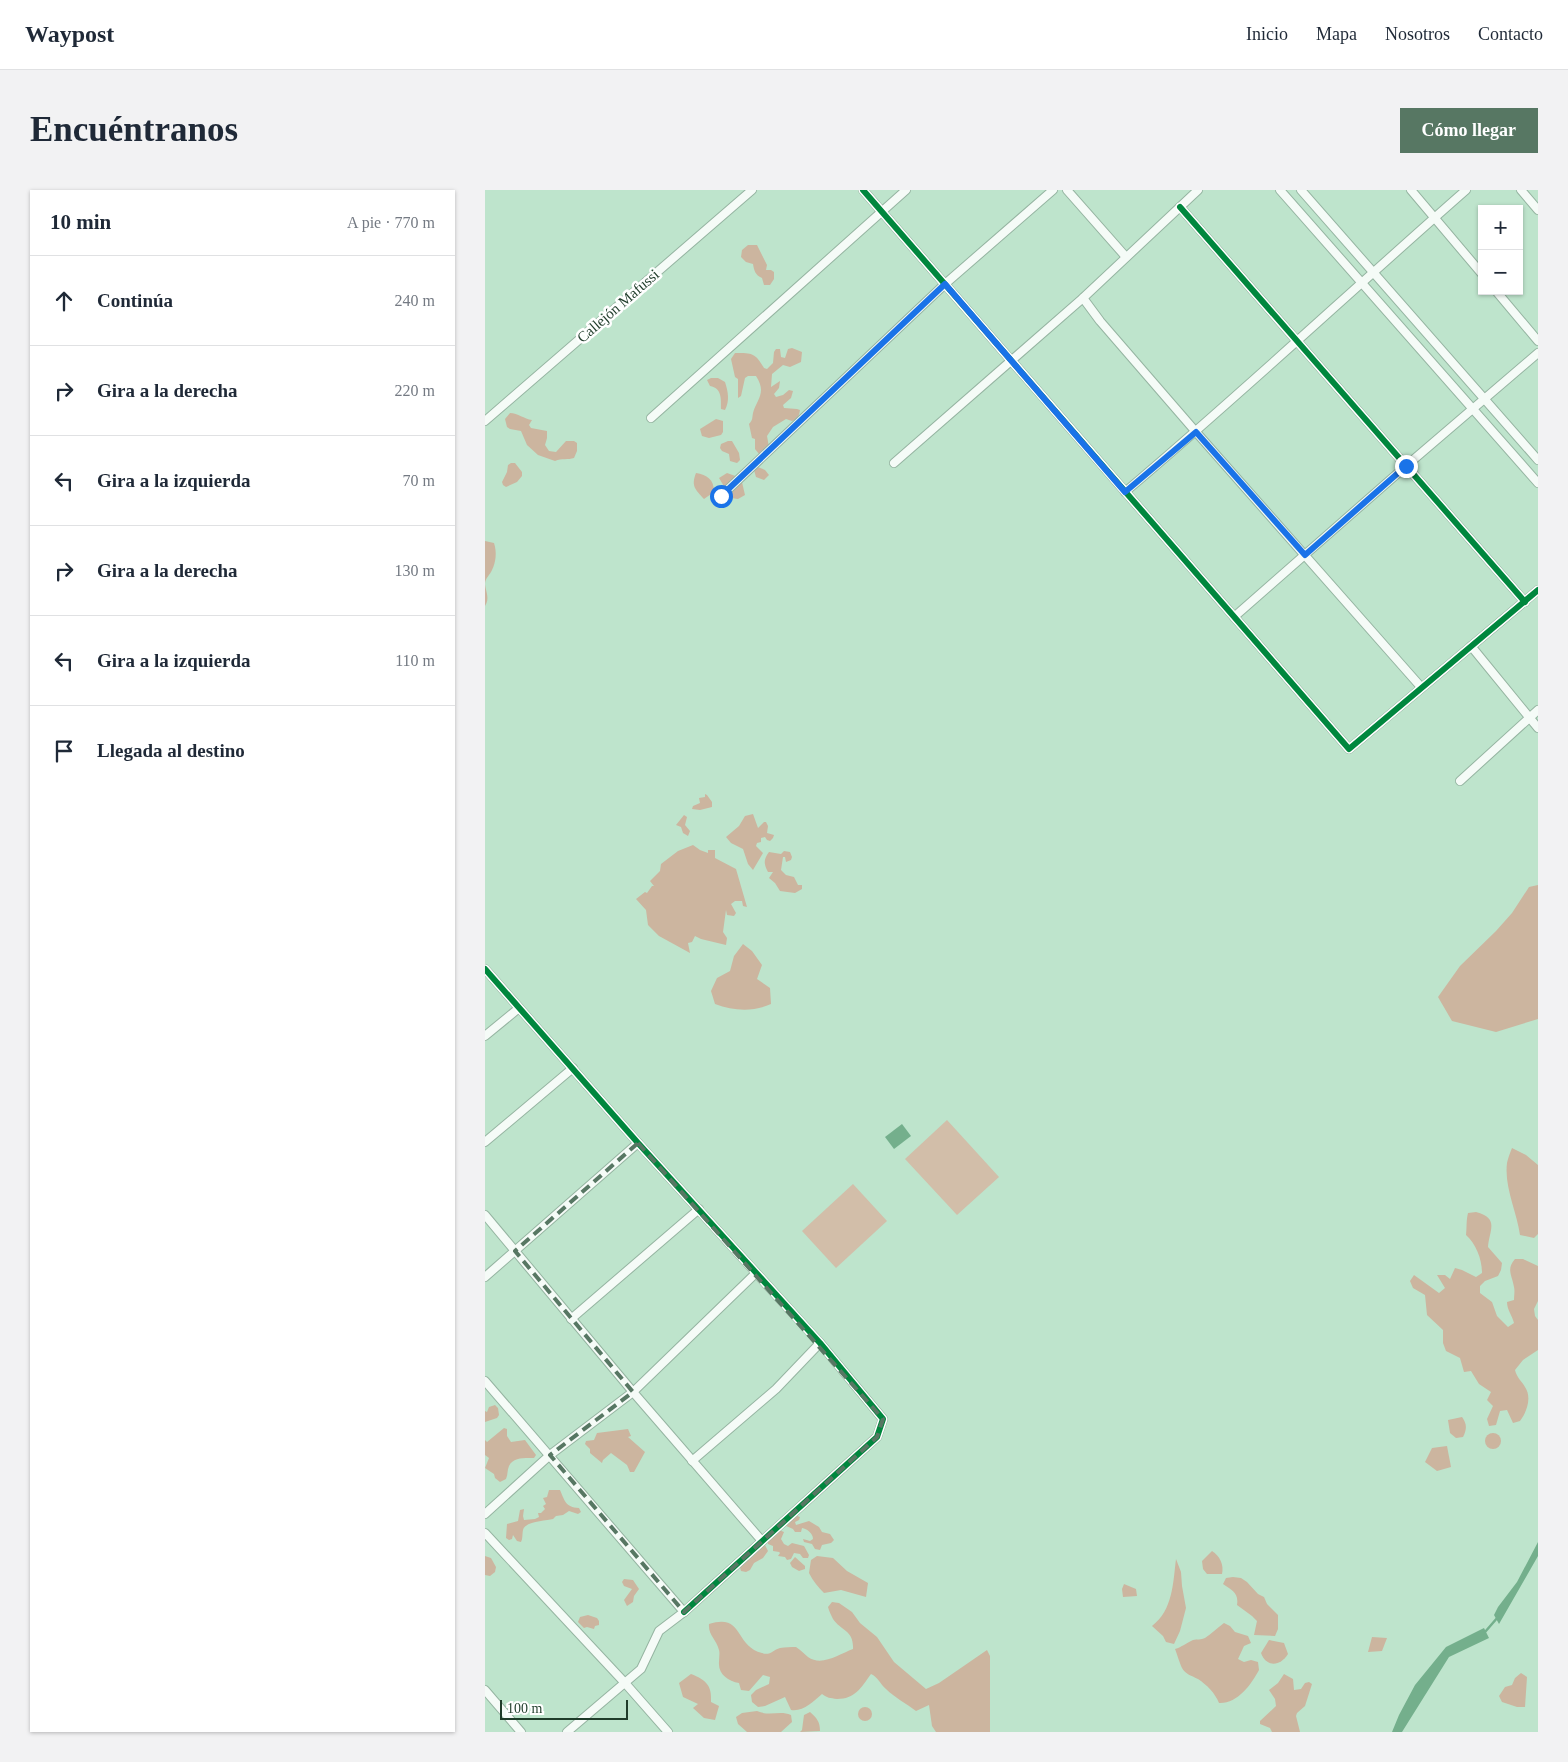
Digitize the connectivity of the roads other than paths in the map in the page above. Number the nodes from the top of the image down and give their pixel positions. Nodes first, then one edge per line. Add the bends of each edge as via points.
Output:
1 (751, 190) edge
2 (863, 190) edge
3 (907, 190) edge
4 (1053, 190) edge
5 (1067, 190) edge
6 (1198, 190) edge
7 (1280, 190) edge
8 (1301, 190) edge
9 (1411, 190) edge
10 (1466, 190) edge
11 (1521, 190) edge
12 (1180, 207) junction
13 (1538, 210) edge
14 (882, 212) junction
15 (1435, 218) junction
16 (1127, 258) junction
17 (1478, 269) edge
18 (1372, 272) junction
19 (1361, 282) junction
20 (945, 284) junction
21 (1500, 295) edge
22 (1083, 298) junction
23 (1297, 341) junction
24 (1538, 341) edge
25 (1538, 353) edge
26 (1011, 360) junction
27 (1484, 398) junction
28 (1472, 408) junction
29 (651, 418) dead end
30 (485, 421) edge
31 (1196, 432) junction
32 (1538, 460) edge
33 (894, 463) dead end
34 (1406, 466) junction
35 (1538, 483) edge
36 (1125, 492) junction
37 (721, 496) dead end
38 (1305, 555) junction
39 (1538, 590) edge
40 (1525, 602) junction
41 (1234, 617) junction
42 (1471, 646) junction
43 (1421, 688) junction
44 (1538, 710) edge
45 (1529, 718) junction
46 (1538, 728) edge
47 (1460, 781) dead end
48 (485, 969) edge
49 (519, 1008) junction
50 (485, 1036) edge
51 (573, 1068) junction
52 (485, 1142) edge
53 (638, 1143) junction
54 (699, 1209) junction
55 (485, 1215) edge
56 (515, 1251) junction
57 (756, 1274) junction
58 (485, 1277) edge
59 (571, 1318) junction
60 (820, 1342) junction
61 (485, 1381) edge
62 (633, 1392) junction
63 (550, 1455) junction
64 (692, 1461) junction
65 (485, 1514) edge
66 (485, 1533) edge
67 (762, 1541) junction
68 (684, 1612) junction
69 (625, 1683) junction
70 (485, 1690) edge
71 (521, 1732) edge
72 (567, 1732) edge
73 (667, 1732) edge

1 - 30 street, Callejón Mafussi
2 - 14 street
3 - 14 street
4 - 20 street
5 - 16 street
6 - 12 street
7 - 19 street
8 - 18 street
9 - 15 street
10 - 15 street
11 - 13 street
12 - 16 street
12 - 23 street
14 - 20 street
14 - 29 street
15 - 17 street
15 - 18 street
16 - 22 street
18 - 19 street
18 - 27 street
19 - 23 street
19 - 28 street
20 - 26 street
20 - 37 street
21 - 24 street
22 - 26 street
22 - 31 street
23 - 31 street
23 - 34 street
25 - 27 street
26 - 33 street
26 - 36 street
27 - 28 street
27 - 32 street
28 - 34 street
28 - 35 street
31 - 36 street
31 - 38 street
34 - 38 street
34 - 40 street
36 - 41 street
38 - 41 street
38 - 43 street
39 - 40 street
40 - 42 street
41 - 43 street via 1349,749
42 - 43 street
42 - 45 street
44 - 45 street
45 - 46 street
45 - 47 street
48 - 49 street
49 - 50 street
49 - 51 street
51 - 52 street
51 - 53 street
53 - 54 street
53 - 56 street
54 - 57 street
54 - 59 street
55 - 56 street
56 - 58 street
56 - 59 street
57 - 60 street
57 - 62 street
59 - 62 street
60 - 64 street via 776,1389
60 - 67 street via 883,1419 877,1437
61 - 63 street
62 - 63 street
62 - 64 street
63 - 65 street
63 - 68 street
64 - 67 street
66 - 69 street
67 - 68 street
68 - 69 street via 659,1632 641,1669
69 - 72 street
69 - 73 street
70 - 71 street

